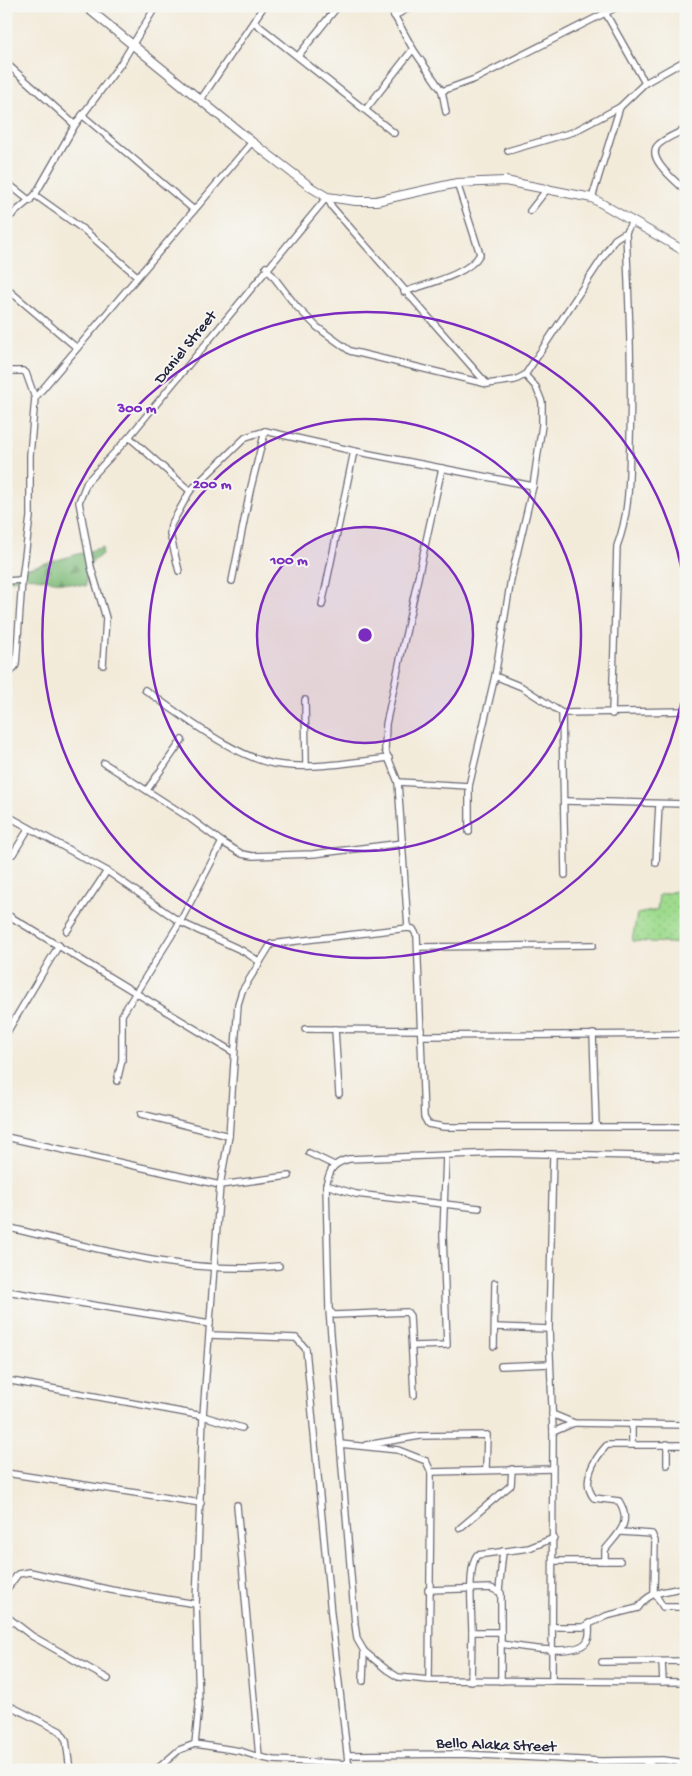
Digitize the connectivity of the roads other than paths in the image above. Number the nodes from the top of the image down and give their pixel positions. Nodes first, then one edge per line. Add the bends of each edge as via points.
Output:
1 (85, 6) edge
2 (156, 6) edge
3 (264, 6) edge
4 (338, 6) edge
5 (389, 6) edge
6 (413, 6) edge
7 (619, 6) edge
8 (606, 14) junction
9 (394, 16) junction
10 (254, 22) junction
11 (132, 45) junction
12 (414, 50) junction
13 (298, 56) junction
14 (686, 60) edge
15 (6, 63) edge
16 (645, 82) junction
17 (442, 92) junction
18 (201, 99) junction
19 (620, 107) junction
20 (366, 110) junction
21 (446, 112) dead end
22 (82, 115) junction
23 (74, 125) junction
24 (686, 129) edge
25 (394, 133) dead end
26 (252, 142) junction
27 (508, 151) dead end
28 (6, 182) edge
29 (457, 183) junction
30 (548, 188) junction
31 (686, 191) edge
32 (327, 196) junction
33 (33, 198) junction
34 (592, 198) junction
35 (194, 210) junction
36 (530, 211) dead end
37 (6, 220) edge
38 (632, 222) junction
39 (626, 232) junction
40 (686, 252) edge
41 (266, 267) junction
42 (138, 276) junction
43 (6, 288) edge
44 (404, 292) junction
45 (76, 348) junction
46 (6, 371) edge
47 (525, 375) junction
48 (487, 384) junction
49 (35, 398) junction
50 (265, 431) junction
51 (129, 437) junction
52 (354, 451) junction
53 (442, 468) junction
54 (533, 486) junction
55 (190, 490) junction
56 (178, 571) dead end
57 (22, 580) junction
58 (6, 581) edge
59 (232, 581) dead end
60 (322, 604) dead end
61 (102, 665) dead end
62 (6, 672) edge
63 (495, 676) junction
64 (145, 690) dead end
65 (305, 700) dead end
66 (686, 711) edge
67 (562, 714) junction
68 (612, 714) junction
69 (182, 740) dead end
70 (389, 758) junction
71 (104, 763) dead end
72 (306, 765) junction
73 (398, 782) junction
74 (469, 786) junction
75 (147, 790) junction
76 (565, 801) junction
77 (659, 804) junction
78 (686, 804) edge
79 (6, 815) edge
80 (29, 828) junction
81 (468, 832) dead end
82 (222, 842) junction
83 (403, 842) junction
84 (13, 854) dead end
85 (656, 863) dead end
86 (107, 871) junction
87 (566, 875) dead end
88 (6, 914) edge
89 (180, 922) junction
90 (408, 928) junction
91 (67, 932) dead end
92 (59, 945) junction
93 (593, 945) dead end
94 (418, 947) junction
95 (260, 962) junction
96 (134, 992) junction
97 (304, 1029) dead end
98 (336, 1029) junction
99 (422, 1033) junction
100 (6, 1034) edge
101 (593, 1034) junction
102 (686, 1034) edge
103 (233, 1052) junction
104 (117, 1082) dead end
105 (339, 1094) dead end
106 (141, 1114) dead end
107 (596, 1126) junction
108 (686, 1127) edge
109 (229, 1136) junction
110 (6, 1137) edge
111 (309, 1152) dead end
112 (553, 1155) junction
113 (446, 1156) junction
114 (686, 1157) edge
115 (334, 1165) junction
116 (289, 1176) dead end
117 (220, 1185) junction
118 (326, 1185) junction
119 (443, 1203) junction
120 (479, 1208) dead end
121 (6, 1227) edge
122 (278, 1266) dead end
123 (215, 1267) junction
124 (495, 1283) dead end
125 (6, 1291) edge
126 (329, 1310) junction
127 (210, 1324) junction
128 (495, 1327) junction
129 (549, 1329) junction
130 (210, 1335) junction
131 (412, 1346) junction
132 (494, 1346) dead end
133 (550, 1364) junction
134 (501, 1366) dead end
135 (6, 1380) edge
136 (414, 1395) dead end
137 (552, 1414) junction
138 (203, 1416) junction
139 (574, 1423) junction
140 (632, 1424) junction
141 (686, 1425) edge
142 (242, 1428) dead end
143 (553, 1432) junction
144 (340, 1444) junction
145 (632, 1444) junction
146 (668, 1444) junction
147 (686, 1445) edge
148 (361, 1446) junction
149 (668, 1465) dead end
150 (486, 1469) junction
151 (512, 1469) junction
152 (552, 1469) junction
153 (431, 1472) junction
154 (6, 1473) edge
155 (201, 1503) junction
156 (237, 1505) dead end
157 (460, 1528) dead end
158 (621, 1532) junction
159 (554, 1538) junction
160 (504, 1551) junction
161 (554, 1560) junction
162 (605, 1561) junction
163 (620, 1561) dead end
164 (686, 1586) edge
165 (472, 1589) junction
166 (6, 1590) edge
167 (428, 1590) junction
168 (499, 1591) junction
169 (654, 1592) junction
170 (196, 1604) junction
171 (686, 1607) edge
172 (6, 1616) edge
173 (590, 1623) junction
174 (553, 1627) junction
175 (472, 1632) junction
176 (501, 1632) junction
177 (501, 1644) junction
178 (364, 1650) junction
179 (552, 1650) junction
180 (686, 1661) edge
181 (602, 1662) dead end
182 (662, 1662) junction
183 (108, 1678) dead end
184 (429, 1680) junction
185 (363, 1681) dead end
186 (471, 1681) junction
187 (501, 1681) junction
188 (552, 1681) junction
189 (663, 1682) junction
190 (686, 1682) edge
191 (6, 1704) edge
192 (195, 1744) junction
193 (348, 1755) junction
194 (259, 1756) junction
195 (644, 1761) junction
196 (686, 1764) edge
197 (349, 1767) edge
198 (70, 1770) edge
199 (156, 1770) edge
200 (658, 1770) edge
201 (677, 1770) edge

1 - 11 street
2 - 11 street
3 - 10 street
4 - 13 street
5 - 9 street
6 - 9 street
7 - 8 street
8 - 16 street
8 - 17 street
9 - 12 street
10 - 13 street
10 - 18 street
11 - 18 street
11 - 22 street
12 - 17 street
12 - 20 street
13 - 20 street
14 - 16 street
15 - 23 street
16 - 19 street
17 - 21 street
18 - 26 street
19 - 27 street via 573,132
19 - 34 street
20 - 25 street
22 - 23 street
22 - 35 street
23 - 33 street
24 - 31 street via 657,146 655,152 656,161
26 - 32 street via 300,180
26 - 35 street
28 - 33 street
29 - 30 street via 505,181
29 - 32 street via 376,200 356,201
29 - 44 street via 480,254 469,267
30 - 34 street
30 - 36 street
32 - 41 street, Daniel Street
32 - 44 street via 332,207
33 - 37 street
33 - 42 street via 84,230
34 - 38 street
35 - 42 street
38 - 39 street
38 - 40 street
39 - 47 street via 616,239
39 - 68 street via 632,376 629,476 624,521 617,546
41 - 48 street via 317,327 350,350
41 - 51 street, Daniel Street
42 - 45 street
43 - 45 street
44 - 48 street
45 - 49 street
46 - 49 street via 26,373
47 - 48 street via 511,381
47 - 54 street via 536,387 542,402
49 - 57 street via 30,455 30,518
50 - 52 street
50 - 55 street via 246,437
50 - 59 street
51 - 55 street
51 - 61 street, Daniel Street via 87,482 79,502 91,567 106,618
52 - 53 street
52 - 60 street
53 - 54 street
53 - 70 street via 386,724 384,742
54 - 63 street via 511,579
55 - 56 street via 171,525
57 - 58 street
57 - 62 street via 16,666 11,672
63 - 67 street via 522,687
63 - 74 street
64 - 72 street via 209,734 248,755 283,766
65 - 72 street
66 - 68 street
67 - 68 street
67 - 76 street
69 - 75 street
70 - 72 street
70 - 73 street
71 - 75 street
73 - 74 street
73 - 83 street
74 - 81 street
75 - 82 street
76 - 77 street
76 - 87 street
77 - 78 street
77 - 85 street
79 - 80 street
80 - 84 street
80 - 86 street
82 - 83 street via 252,856 313,854
82 - 89 street
83 - 90 street
86 - 89 street
86 - 91 street
88 - 92 street
89 - 95 street
89 - 96 street
90 - 94 street via 416,932
90 - 95 street via 271,944
92 - 96 street
92 - 100 street
93 - 94 street
94 - 99 street
95 - 103 street via 238,1004
96 - 103 street
96 - 104 street via 122,1015 122,1060
97 - 98 street
98 - 99 street
98 - 105 street
99 - 101 street
99 - 107 street via 424,1118 428,1124 444,1127
101 - 102 street
101 - 107 street
103 - 109 street
106 - 109 street
107 - 108 street
109 - 117 street
110 - 117 street
111 - 115 street
112 - 113 street via 499,1153
112 - 114 street
112 - 129 street
113 - 115 street via 349,1159
113 - 119 street
115 - 118 street
116 - 117 street
117 - 123 street
118 - 119 street via 356,1194
118 - 126 street
119 - 120 street
119 - 131 street via 447,1345
121 - 123 street via 158,1262
122 - 123 street via 256,1269
123 - 127 street
124 - 128 street
125 - 127 street
126 - 131 street via 334,1315 407,1312
126 - 144 street
127 - 130 street
128 - 129 street
128 - 132 street
129 - 133 street
130 - 138 street
130 - 193 street via 296,1338 306,1349
131 - 136 street
133 - 134 street
133 - 137 street
135 - 138 street
137 - 139 street
137 - 143 street
138 - 142 street
138 - 155 street
139 - 140 street
139 - 143 street
140 - 141 street
140 - 145 street
143 - 152 street
144 - 148 street
144 - 178 street via 355,1624 357,1639
145 - 146 street
145 - 158 street via 607,1445 593,1461 589,1481 594,1498 618,1501 623,1516
146 - 147 street
146 - 149 street
148 - 150 street via 420,1436 487,1435
148 - 153 street via 412,1454 426,1461
150 - 151 street
150 - 153 street
151 - 152 street
151 - 157 street via 511,1485
152 - 159 street
153 - 167 street
154 - 155 street
155 - 170 street
156 - 194 street
158 - 162 street via 605,1550
158 - 169 street via 652,1534 655,1541
159 - 160 street via 529,1548
159 - 161 street
160 - 165 street via 477,1555
160 - 168 street
161 - 162 street
161 - 174 street
162 - 163 street
164 - 169 street
165 - 167 street
165 - 168 street
165 - 175 street
166 - 170 street via 18,1574 30,1572
167 - 184 street
168 - 176 street via 502,1597
169 - 171 street via 663,1607
169 - 173 street via 638,1608
170 - 192 street via 198,1705
172 - 183 street via 32,1636
173 - 174 street via 583,1627
173 - 179 street via 588,1640 581,1647
174 - 179 street
175 - 176 street
175 - 186 street
176 - 177 street
177 - 179 street
177 - 187 street
178 - 184 street via 398,1677
178 - 185 street
179 - 188 street
180 - 182 street
181 - 182 street
182 - 189 street
184 - 186 street
186 - 187 street
187 - 188 street
188 - 189 street
189 - 190 street
191 - 198 street via 60,1731 66,1740
192 - 194 street
192 - 199 street via 179,1750
193 - 195 street, Bello Alaka Street via 461,1754
193 - 197 street
194 - 197 street
195 - 196 street, Bello Alaka Street
195 - 200 street
196 - 201 street

